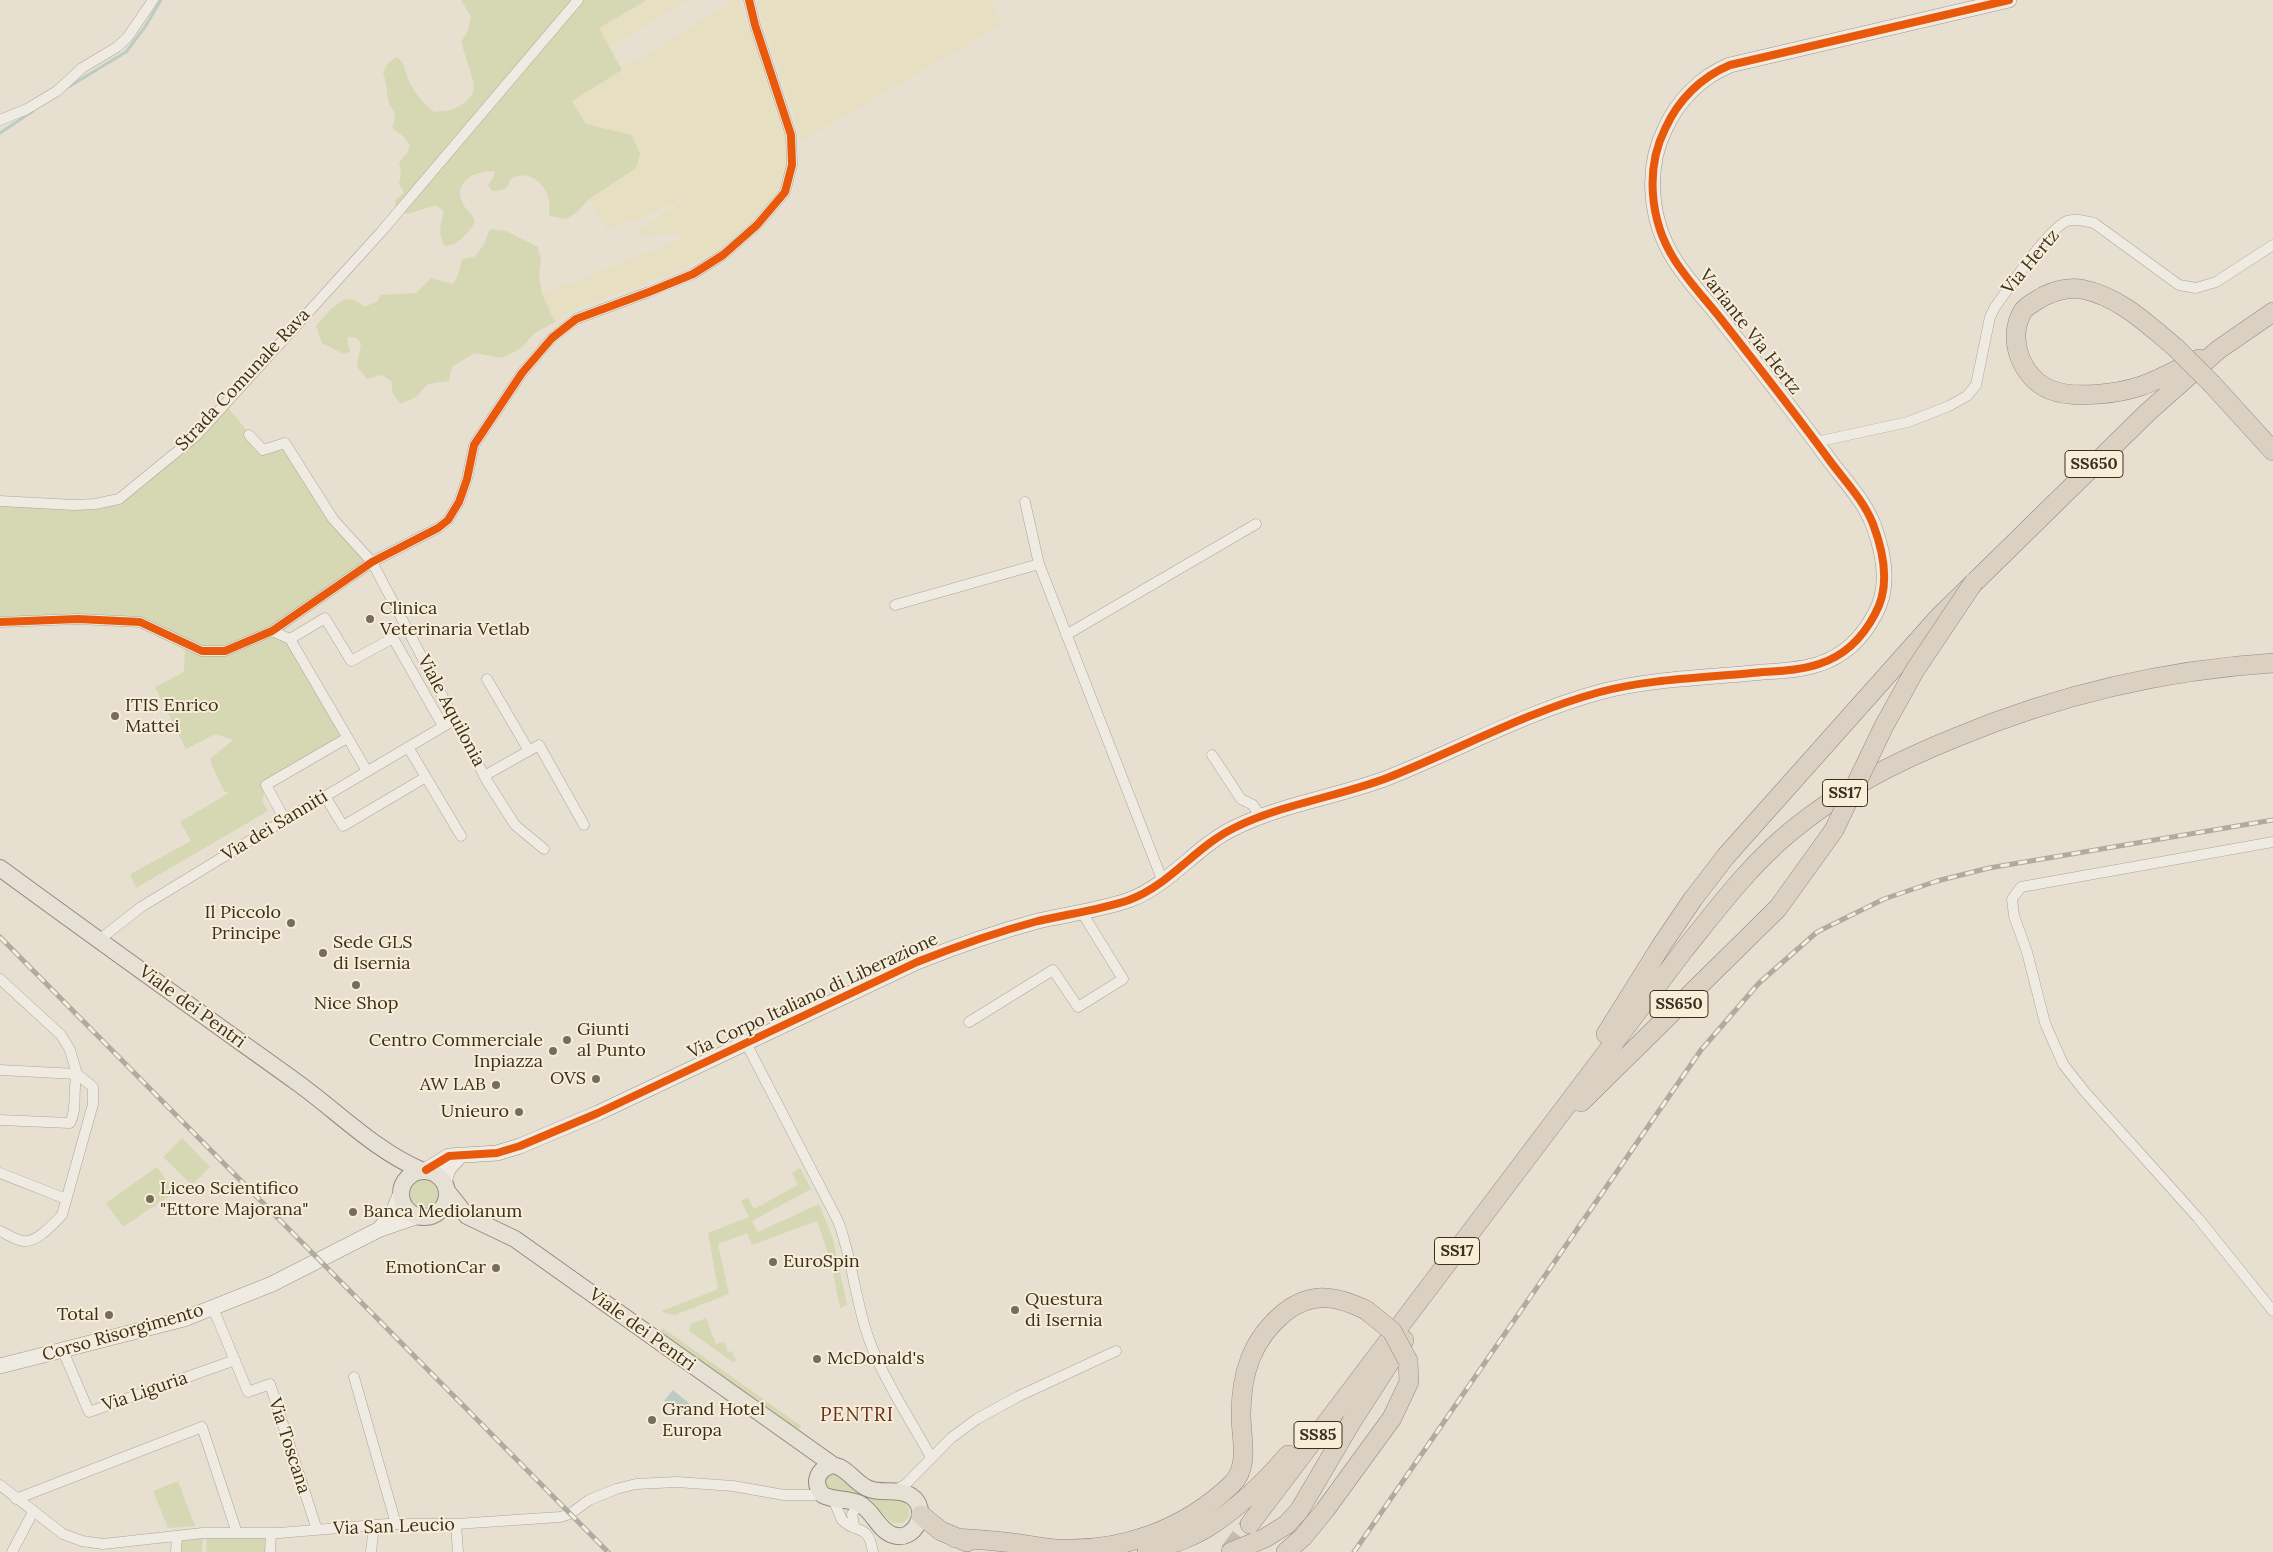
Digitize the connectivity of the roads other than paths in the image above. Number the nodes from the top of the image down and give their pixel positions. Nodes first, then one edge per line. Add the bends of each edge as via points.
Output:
1 (153, 0) edge
2 (578, 0) edge
3 (749, 0) edge
4 (2008, 0) edge
5 (0, 120) edge
6 (2273, 245) edge
7 (2273, 312) edge
8 (2218, 350) junction
9 (249, 435) dead end
10 (1816, 442) junction
11 (2273, 451) edge
12 (0, 501) edge
13 (1025, 502) dead end
14 (1256, 524) dead end
15 (372, 562) junction
16 (1039, 564) junction
17 (1974, 582) junction
18 (895, 605) dead end
19 (0, 622) edge
20 (272, 631) junction
21 (1066, 635) junction
22 (290, 639) junction
23 (2273, 664) edge
24 (487, 679) dead end
25 (1599, 693) joint
26 (456, 719) junction
27 (443, 726) junction
28 (347, 738) junction
29 (408, 747) junction
30 (529, 751) junction
31 (1212, 755) dead end
32 (367, 771) junction
33 (484, 776) junction
34 (426, 777) junction
35 (325, 796) junction
36 (1260, 816) junction
37 (284, 820) junction
38 (584, 825) dead end
39 (461, 836) dead end
40 (2273, 842) edge
41 (544, 849) dead end
42 (0, 868) edge
43 (1163, 882) junction
44 (1081, 911) junction
45 (99, 940) junction
46 (0, 979) edge
47 (969, 1022) dead end
48 (746, 1042) junction
49 (0, 1070) edge
50 (77, 1074) junction
51 (0, 1120) edge
52 (1548, 1129) junction
53 (383, 1148) junction
54 (462, 1154) junction
55 (423, 1170) junction
56 (1517, 1171) junction
57 (0, 1174) edge
58 (446, 1187) junction
59 (400, 1193) junction
60 (66, 1199) junction
61 (422, 1216) junction
62 (467, 1216) junction
63 (378, 1230) junction
64 (0, 1232) edge
65 (1434, 1282) junction
66 (213, 1308) junction
67 (2273, 1311) edge
68 (1410, 1312) joint
69 (1385, 1346) junction
70 (63, 1351) junction
71 (1116, 1352) dead end
72 (235, 1360) junction
73 (0, 1366) edge
74 (354, 1377) dead end
75 (931, 1457) junction
76 (915, 1476) junction
77 (825, 1483) junction
78 (0, 1485) edge
79 (893, 1491) junction
80 (16, 1499) junction
81 (859, 1504) junction
82 (33, 1512) junction
83 (917, 1515) junction
84 (396, 1524) junction
85 (456, 1524) junction
86 (1250, 1524) tunnel mouth
87 (374, 1525) junction
88 (854, 1526) junction
89 (317, 1530) junction
90 (237, 1533) junction
91 (271, 1533) junction
92 (177, 1536) junction
93 (954, 1538) junction
94 (103, 1548) edge
95 (12, 1552) edge
96 (176, 1552) edge
97 (270, 1552) edge
98 (371, 1552) edge
99 (458, 1552) edge
100 (873, 1552) edge
101 (969, 1552) edge
102 (996, 1552) edge
103 (1147, 1552) edge
104 (1231, 1552) edge
105 (1286, 1552) edge

1 - 5 street via 117,47 82,68 57,91
2 - 12 street, Strada Comunale Rava via 381,232 196,436 119,499 74,505
3 - 15 street via 791,134 792,165 784,192 756,225 723,255 693,274 576,319 552,338 522,373 474,445 467,479 448,520
4 - 10 street, Variante Via Hertz via 1730,65 1695,86 1668,121 1659,140 1654,160 1655,210 1674,259
6 - 10 street, Via Hertz via 2216,282 2196,288 2179,285 2094,223 2080,219 2068,221 2052,232 1995,307 1976,385 1967,396 1908,422
7 - 8 highway, SS650
8 - 11 highway, bridge via 2140,386 2109,393 2080,394 2051,390 2029,376 2021,361 2016,335 2023,310 2054,291 2079,288 2106,296 2136,315 2176,348 2212,384
8 - 17 highway, SS650 via 2148,412
9 - 15 street, Viale Aquilonia via 263,450 286,443 333,519
10 - 25 street, Variante Via Hertz via 1864,507 1881,550 1885,586 1880,606 1863,634 1851,646 1818,665 1661,681
13 - 16 street
14 - 21 street
15 - 20 street
15 - 26 street, Viale Aquilonia
16 - 18 street
16 - 21 street
17 - 52 highway, SS650, bridge via 1938,618 1726,856 1656,954
17 - 56 highway, SS650, bridge via 1915,670 1834,830 1778,908 1581,1101 1538,1158
19 - 20 street via 78,619 140,622 202,651 225,651
20 - 22 street
21 - 43 street
22 - 27 street via 325,618 351,661 393,638
22 - 28 street
23 - 52 highway, SS17 via 2186,672 2056,701 1915,754 1858,784 1789,832 1740,881
24 - 30 street
25 - 36 street, Via Corpo Italiano di Liberazione via 1506,726 1382,780
26 - 27 street, Via dei Sanniti
26 - 33 street, Viale Aquilonia
27 - 29 street, Via dei Sanniti
28 - 32 street
28 - 37 street via 266,785
29 - 32 street, Via dei Sanniti
29 - 34 street
30 - 33 street
30 - 38 street via 539,746
31 - 36 street via 1241,799 1253,806
32 - 35 street, Via dei Sanniti
33 - 41 street, Viale Aquilonia via 515,825
34 - 35 street via 343,826
34 - 39 street
35 - 37 street, Via dei Sanniti
36 - 43 street, Via Corpo Italiano di Liberazione via 1208,844
37 - 45 street, Via dei Sanniti via 141,907
40 - 67 street via 2021,887 2012,899 2045,1023 2063,1064 2198,1218
42 - 45 main road, Viale dei Pentri
43 - 44 street, Via Corpo Italiano di Liberazione via 1128,900
44 - 47 street via 1124,979 1078,1007 1053,970
44 - 48 street, Via Corpo Italiano di Liberazione via 972,940
45 - 53 main road, Viale dei Pentri
46 - 50 street via 60,1035 70,1050
48 - 54 street, Via Corpo Italiano di Liberazione via 598,1113 520,1146 497,1153
48 - 75 street via 835,1214 844,1235 856,1295 870,1342
49 - 50 street
50 - 51 street via 70,1123
50 - 60 street via 93,1087 93,1104
52 - 56 highway, SS17
53 - 55 main road, Viale dei Pentri via 404,1163
53 - 59 main road, Viale dei Pentri via 394,1165
54 - 55 street, Via Corpo Italiano di Liberazione via 449,1156
54 - 58 street via 448,1169
55 - 58 main road via 438,1175
55 - 59 main road via 408,1177
56 - 65 highway, SS17
57 - 60 street
58 - 61 main road via 442,1208 435,1214
58 - 62 main road, Viale dei Pentri
59 - 61 main road via 407,1210
59 - 63 street, Corso Risorgimento via 392,1214
60 - 64 street via 62,1215 33,1239 24,1241
61 - 62 main road, Viale dei Pentri
61 - 63 street, Corso Risorgimento
62 - 77 main road, Viale dei Pentri via 515,1239 812,1451
63 - 66 street, Corso Risorgimento via 279,1280
65 - 68 highway, SS17
65 - 104 highway via 1411,1330 1352,1420 1300,1511 1286,1525 1265,1538
66 - 70 street, Corso Risorgimento via 158,1327
66 - 72 street, Via Toscana
68 - 69 highway, SS85
69 - 86 highway, SS85
69 - 103 highway via 1350,1374 1305,1435 1268,1477 1207,1528
70 - 72 street, Via Liguria via 89,1412
70 - 73 street, Corso Risorgimento
71 - 75 street via 985,1414
72 - 89 street, Via Toscana via 248,1392 270,1384
74 - 84 street
75 - 76 street
76 - 79 street
76 - 83 street via 913,1487
77 - 79 main road, Viale dei Pentri via 845,1470 857,1483 872,1491
77 - 81 main road
77 - 85 street, Via San Leucio via 797,1495 725,1485 636,1484 589,1500 560,1517
77 - 88 street via 842,1520
78 - 80 street, Via San Leucio
79 - 83 main road, Viale dei Pentri via 911,1495
80 - 82 street, Via San Leucio
80 - 90 street via 202,1427
81 - 83 main road via 884,1531 895,1536 906,1535
81 - 88 street via 852,1514
82 - 94 street, Via San Leucio via 63,1534
82 - 95 street
83 - 93 highway
83 - 101 highway via 939,1536
84 - 85 street, Via San Leucio
84 - 87 street, Via San Leucio
85 - 99 street
87 - 89 street, Via San Leucio
87 - 98 street
88 - 100 street via 866,1532
89 - 91 street, Via San Leucio
90 - 91 street, Via San Leucio
90 - 92 street, Via San Leucio via 203,1532
91 - 97 street
92 - 94 street, Via San Leucio
92 - 96 street
93 - 102 highway
93 - 105 highway, bridge via 1056,1549 1091,1548 1123,1544 1168,1530 1190,1517 1234,1482 1243,1464 1241,1416 1244,1383 1256,1343 1290,1308 1310,1298 1334,1297 1366,1310 1392,1331 1408,1361 1409,1382 1392,1418 1325,1510

